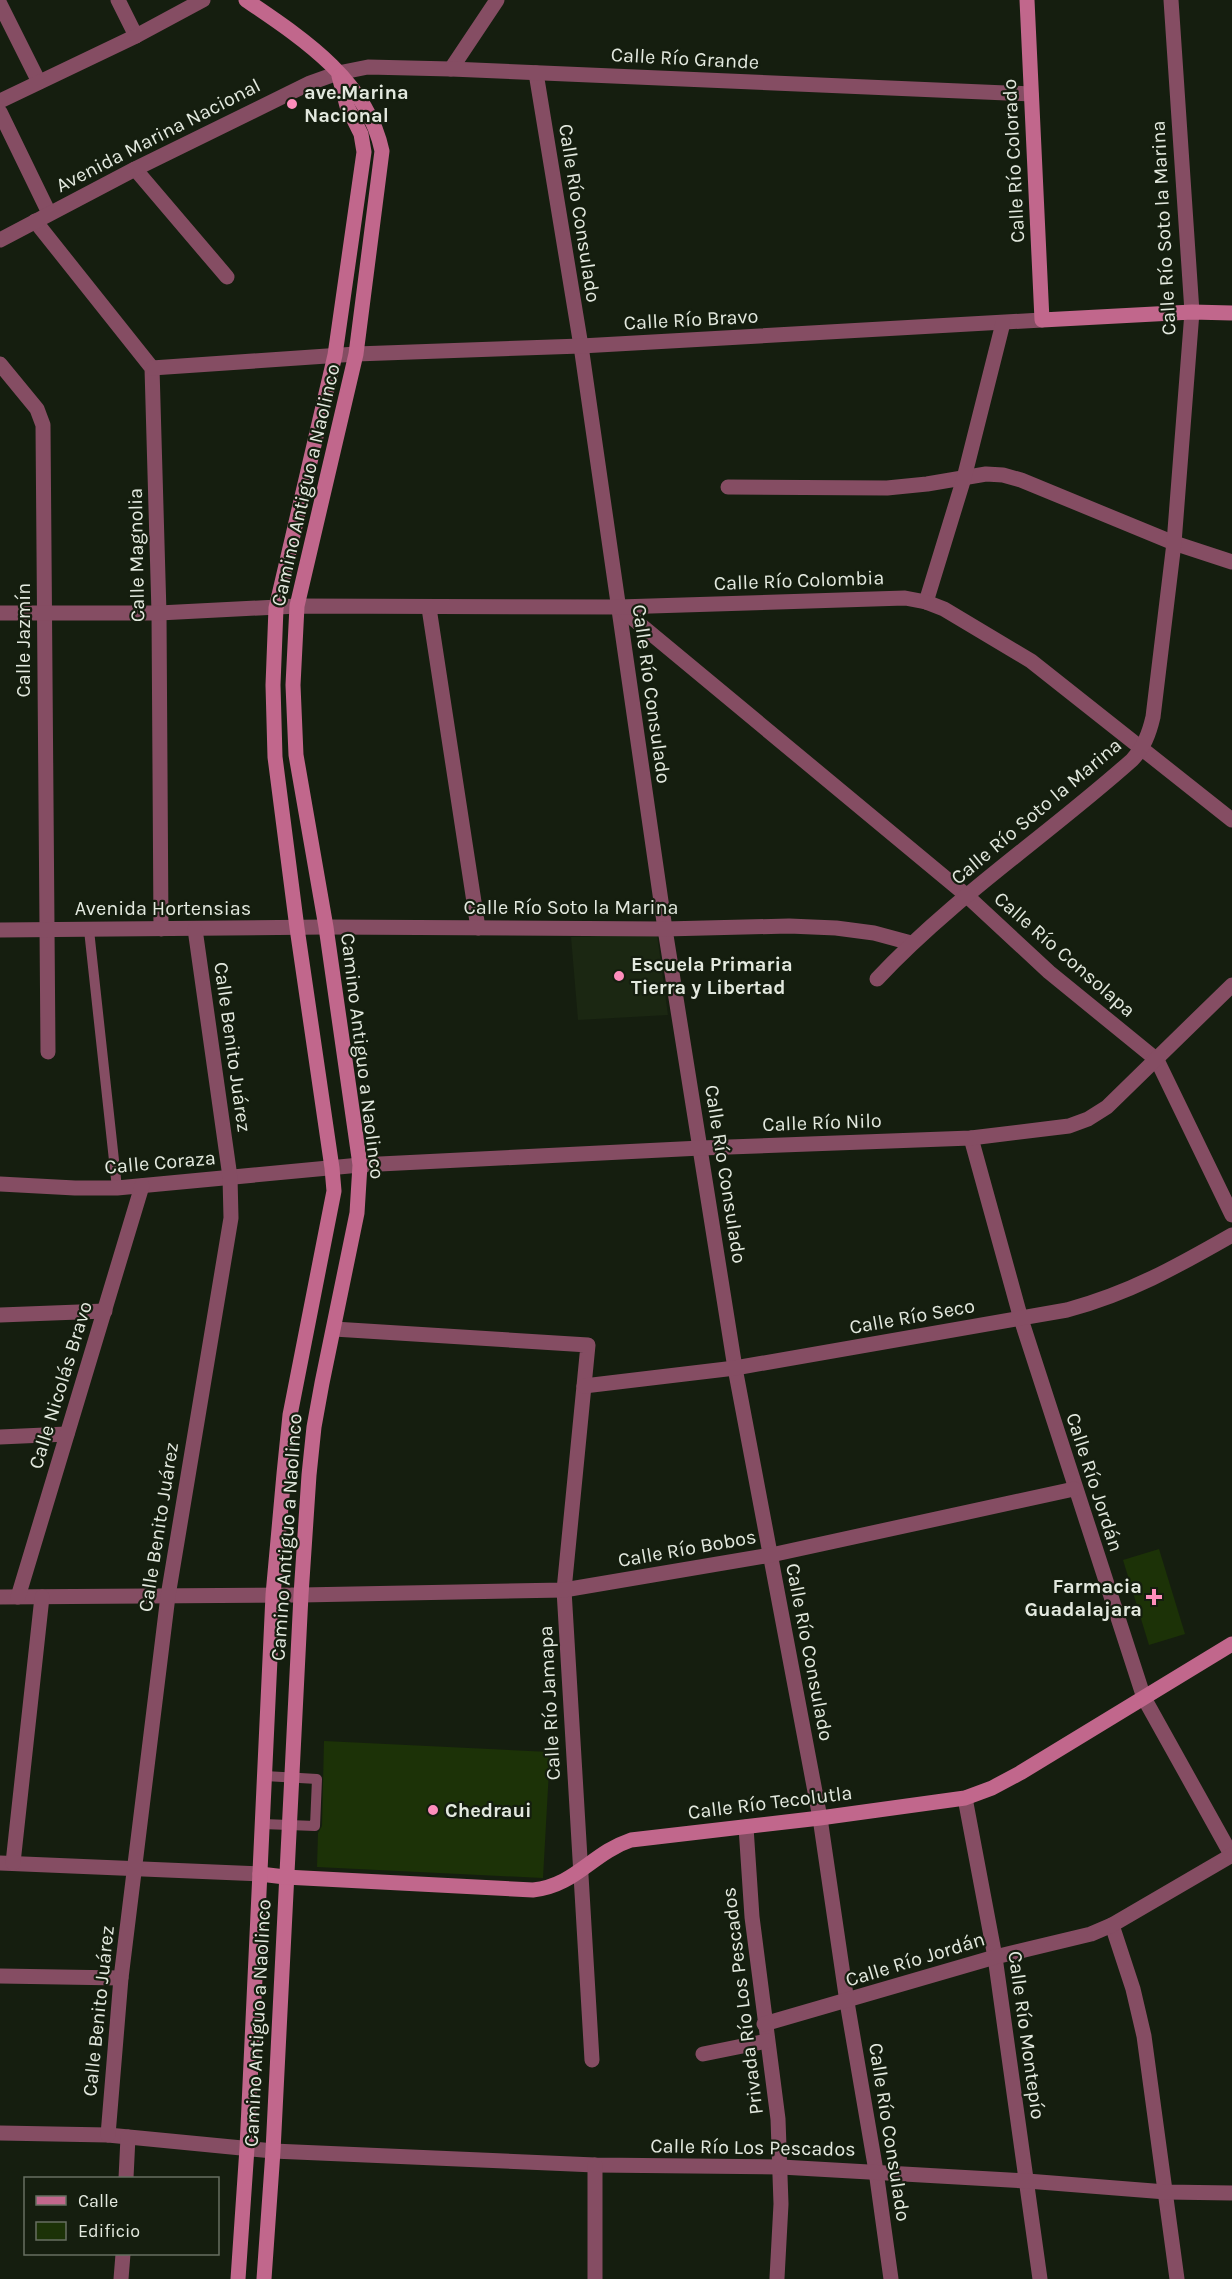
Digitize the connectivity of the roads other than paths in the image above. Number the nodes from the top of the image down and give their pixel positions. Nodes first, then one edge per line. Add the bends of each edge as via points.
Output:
1 (118, 0) edge
2 (203, 0) edge
3 (246, 0) edge
4 (497, 0) edge
5 (1027, 0) edge
6 (1171, 0) edge
7 (0, 4) edge
8 (136, 36) junction
9 (451, 69) junction
10 (338, 73) junction
11 (536, 73) junction
12 (39, 82) junction
13 (1031, 94) junction
14 (0, 101) edge
15 (0, 112) edge
16 (135, 169) junction
17 (50, 213) junction
18 (35, 221) junction
19 (0, 240) edge
20 (227, 277) dead end
21 (1192, 312) junction
22 (1232, 313) edge
23 (1042, 321) junction
24 (1003, 323) junction
25 (581, 346) junction
26 (356, 354) junction
27 (335, 355) junction
28 (0, 364) edge
29 (152, 368) junction
30 (964, 478) junction
31 (728, 487) dead end
32 (1174, 543) junction
33 (1232, 562) edge
34 (926, 602) junction
35 (297, 606) junction
36 (619, 607) junction
37 (276, 608) junction
38 (429, 608) junction
39 (0, 613) edge
40 (44, 613) junction
41 (159, 613) junction
42 (1142, 748) junction
43 (1232, 820) edge
44 (966, 895) junction
45 (326, 927) junction
46 (297, 928) junction
47 (478, 928) junction
48 (161, 929) junction
49 (195, 929) junction
50 (665, 929) junction
51 (0, 930) edge
52 (46, 930) junction
53 (89, 930) junction
54 (910, 943) junction
55 (877, 979) dead end
56 (1232, 986) edge
57 (48, 1052) dead end
58 (1157, 1060) junction
59 (971, 1138) junction
60 (701, 1148) junction
61 (360, 1165) junction
62 (332, 1168) junction
63 (230, 1177) junction
64 (0, 1184) edge
65 (142, 1186) junction
66 (117, 1188) junction
67 (1232, 1215) edge
68 (1232, 1235) edge
69 (105, 1311) junction
70 (0, 1315) edge
71 (1021, 1318) junction
72 (334, 1329) junction
73 (735, 1368) junction
74 (584, 1386) junction
75 (67, 1434) junction
76 (0, 1437) edge
77 (1074, 1488) junction
78 (771, 1555) junction
79 (564, 1590) junction
80 (273, 1595) junction
81 (301, 1595) junction
82 (168, 1596) junction
83 (0, 1597) edge
84 (18, 1597) junction
85 (42, 1597) junction
86 (1232, 1644) edge
87 (1144, 1698) junction
88 (265, 1776) junction
89 (291, 1778) junction
90 (965, 1798) junction
91 (820, 1818) junction
92 (263, 1824) junction
93 (288, 1825) junction
94 (746, 1827) junction
95 (1232, 1855) edge
96 (6, 1863) edge
97 (134, 1869) junction
98 (580, 1870) junction
99 (260, 1874) junction
100 (285, 1877) junction
101 (1112, 1925) junction
102 (995, 1957) junction
103 (0, 1976) edge
104 (121, 1978) junction
105 (847, 2002) junction
106 (764, 2024) junction
107 (767, 2042) junction
108 (704, 2054) dead end
109 (592, 2060) dead end
110 (0, 2133) edge
111 (108, 2135) junction
112 (128, 2137) junction
113 (247, 2148) junction
114 (273, 2151) junction
115 (595, 2165) junction
116 (780, 2167) junction
117 (876, 2171) junction
118 (126, 2177) edge
119 (1027, 2181) junction
120 (1166, 2192) junction
121 (1232, 2193) edge
122 (123, 2255) edge
123 (777, 2278) edge
124 (121, 2279) edge
125 (238, 2279) edge
126 (264, 2279) edge
127 (595, 2279) edge
128 (891, 2279) edge
129 (1040, 2279) edge
130 (1176, 2279) edge

1 - 8 street
2 - 8 street
3 - 10 main road, Camino Antiguo a Naolinco via 303,39
4 - 9 street
5 - 13 main road, Calle Río Colorado
6 - 21 street, Calle Río Soto la Marina
7 - 12 street
8 - 12 street
9 - 10 street, Calle Río Grande via 368,67
9 - 11 street, Calle Río Grande
10 - 16 street, Avenida Marina Nacional
10 - 26 main road, Camino Antiguo a Naolinco via 363,100 382,151
10 - 27 main road, Camino Antiguo a Naolinco via 364,152
11 - 13 street, Calle Río Grande
11 - 25 street, Calle Río Consulado
12 - 14 street
13 - 23 main road, Calle Río Colorado
15 - 17 street
16 - 17 street, Avenida Marina Nacional
16 - 20 street
17 - 18 street, Avenida Marina Nacional
18 - 19 street, Avenida Marina Nacional
18 - 29 street
21 - 22 main road, Calle Río Bravo
21 - 23 main road, Calle Río Bravo
21 - 32 street, Calle Río Soto la Marina
23 - 24 street, Calle Río Bravo
24 - 25 street, Calle Río Bravo
24 - 30 street
25 - 26 street, Calle Río Bravo
25 - 36 street, Calle Río Consulado
26 - 27 street, Calle Río Bravo
26 - 35 main road, Camino Antiguo a Naolinco
27 - 29 street, Calle Río Bravo
27 - 37 main road, Camino Antiguo a Naolinco
28 - 40 street, Calle Jazmín via 37,409 43,425
29 - 41 street, Calle Magnolia
30 - 31 street via 887,488
30 - 32 street via 986,474 1021,480
30 - 34 street
32 - 33 street
32 - 42 street, Calle Río Soto la Marina via 1153,717
34 - 36 street, Calle Río Colombia via 880,598
34 - 42 street, Calle Río Colombia via 1031,661
35 - 37 street, Calle Río Colombia
35 - 38 street, Calle Río Colombia
35 - 45 main road, Camino Antiguo a Naolinco via 293,685 296,755
36 - 38 street, Calle Río Colombia
36 - 44 street, Calle Río Consolapa
36 - 50 street, Calle Río Consulado
37 - 41 street, Calle Río Colombia
37 - 46 main road, Camino Antiguo a Naolinco via 275,757
38 - 47 street
39 - 40 street, Calle Río Colombia
40 - 41 street, Calle Río Colombia
40 - 52 street, Calle Jazmín
41 - 48 street, Calle Magnolia
42 - 43 street, Calle Río Colombia
42 - 44 street, Calle Río Soto la Marina via 1118,773
44 - 54 street, Calle Río Soto la Marina
44 - 58 street, Calle Río Consolapa via 1049,972
45 - 46 street, Avenida Hortensias
45 - 47 street, Calle Río Soto la Marina
45 - 61 main road, Camino Antiguo a Naolinco
46 - 49 street, Avenida Hortensias
46 - 62 main road, Camino Antiguo a Naolinco
47 - 50 street, Calle Río Soto la Marina
48 - 49 street, Avenida Hortensias
48 - 53 street, Avenida Hortensias
49 - 63 street, Calle Benito Juárez
50 - 54 street, Calle Río Soto la Marina via 836,928
50 - 60 street, Calle Río Consulado
51 - 52 street, Avenida Hortensias
52 - 53 street, Avenida Hortensias
52 - 57 street, Calle Jazmín
53 - 66 lane
54 - 55 street
56 - 58 street, Calle Río Nilo
58 - 59 street, Calle Río Nilo via 1107,1107 1088,1119 1049,1130
58 - 67 street, Calle Río Consolapa
59 - 60 street, Calle Río Nilo
59 - 71 street, Calle Río Jordán
60 - 61 street, Calle Río Nilo
60 - 73 street, Calle Río Consulado
61 - 62 street, Calle Coraza
61 - 72 main road, Camino Antiguo a Naolinco via 357,1213
62 - 63 street, Calle Coraza
62 - 80 main road, Camino Antiguo a Naolinco via 331,1213 290,1415
63 - 65 street, Calle Coraza
63 - 82 street, Calle Benito Juárez via 231,1218
64 - 66 street, Calle Coraza
65 - 66 street, Calle Coraza
65 - 69 street, Calle Nicolás Bravo
68 - 71 street, Calle Río Seco via 1103,1300
69 - 70 street
69 - 75 street, Calle Nicolás Bravo
71 - 73 street, Calle Río Seco
71 - 77 street, Calle Río Jordán
72 - 74 street, Calle Río Jamapa via 588,1344
72 - 81 main road, Camino Antiguo a Naolinco via 314,1428
73 - 74 street, Calle Río Seco
73 - 78 street, Calle Río Consulado
74 - 79 street, Calle Río Jamapa
75 - 76 street
75 - 84 street, Calle Nicolás Bravo
77 - 78 street, Calle Río Bobos
77 - 87 street, Calle Río Jordán
78 - 79 street, Calle Río Bobos
78 - 91 street, Calle Río Consulado
79 - 81 street, Calle Río Bobos
79 - 98 street, Calle Río Jamapa
80 - 81 street, Calle Río Bobos
80 - 82 street, Calle Río Bobos
80 - 88 main road, Camino Antiguo a Naolinco
81 - 89 main road, Camino Antiguo a Naolinco
82 - 85 street, Calle Río Bobos
82 - 97 street, Calle Benito Juárez
83 - 84 street, Calle Río Bobos
84 - 85 street, Calle Río Bobos
85 - 96 street
86 - 87 main road, Calle Río Tecolutla
87 - 90 main road, Calle Río Tecolutla via 1020,1773
87 - 95 street, Calle Río Jordán
88 - 89 lane
88 - 92 main road, Camino Antiguo a Naolinco
89 - 93 main road, Camino Antiguo a Naolinco
89 - 93 lane via 317,1779 315,1826
90 - 91 main road, Calle Río Tecolutla
90 - 102 street, Calle Río Montepío
91 - 94 main road, Calle Río Tecolutla
91 - 105 street, Calle Río Consulado
92 - 93 lane
92 - 99 main road, Camino Antiguo a Naolinco
93 - 100 main road, Camino Antiguo a Naolinco
94 - 98 main road, Calle Río Tecolutla via 631,1840 603,1852
94 - 106 street, Privada Río Los Pescados
95 - 101 street, Calle Río Jordán
96 - 97 street
97 - 99 street
97 - 104 street, Calle Benito Juárez
98 - 100 main road, Calle Río Tecolutla via 550,1889 533,1890
98 - 109 street, Calle Río Jamapa
99 - 100 main road, Calle Río Tecolutla
99 - 113 main road, Camino Antiguo a Naolinco
100 - 114 main road, Camino Antiguo a Naolinco
101 - 102 street, Calle Río Jordán via 1091,1934
101 - 120 street via 1144,2036
102 - 105 street, Calle Río Jordán
102 - 119 street, Calle Río Montepío
103 - 104 street
104 - 111 street, Calle Benito Juárez
105 - 106 street, Calle Río Jordán
105 - 117 street, Calle Río Consulado
106 - 107 street, Privada Río Los Pescados
107 - 108 street
107 - 116 street, Privada Río Los Pescados
110 - 111 street, Calle Río Los Pescados
111 - 112 street, Calle Río Los Pescados
112 - 113 street, Calle Río Los Pescados
112 - 118 street
113 - 114 street, Calle Río Los Pescados
113 - 125 main road, Camino Antiguo a Naolinco
114 - 115 street, Calle Río Los Pescados
114 - 126 main road, Camino Antiguo a Naolinco
115 - 116 street, Calle Río Los Pescados
115 - 127 street
116 - 117 street, Calle Río Los Pescados
116 - 123 street, Privada Río Los Pescados
117 - 119 street, Calle Río Los Pescados
117 - 128 street, Calle Río Consulado
119 - 120 street, Calle Río Los Pescados
119 - 129 street, Calle Río Montepío
120 - 121 street, Calle Río Los Pescados
120 - 130 street
122 - 124 street

